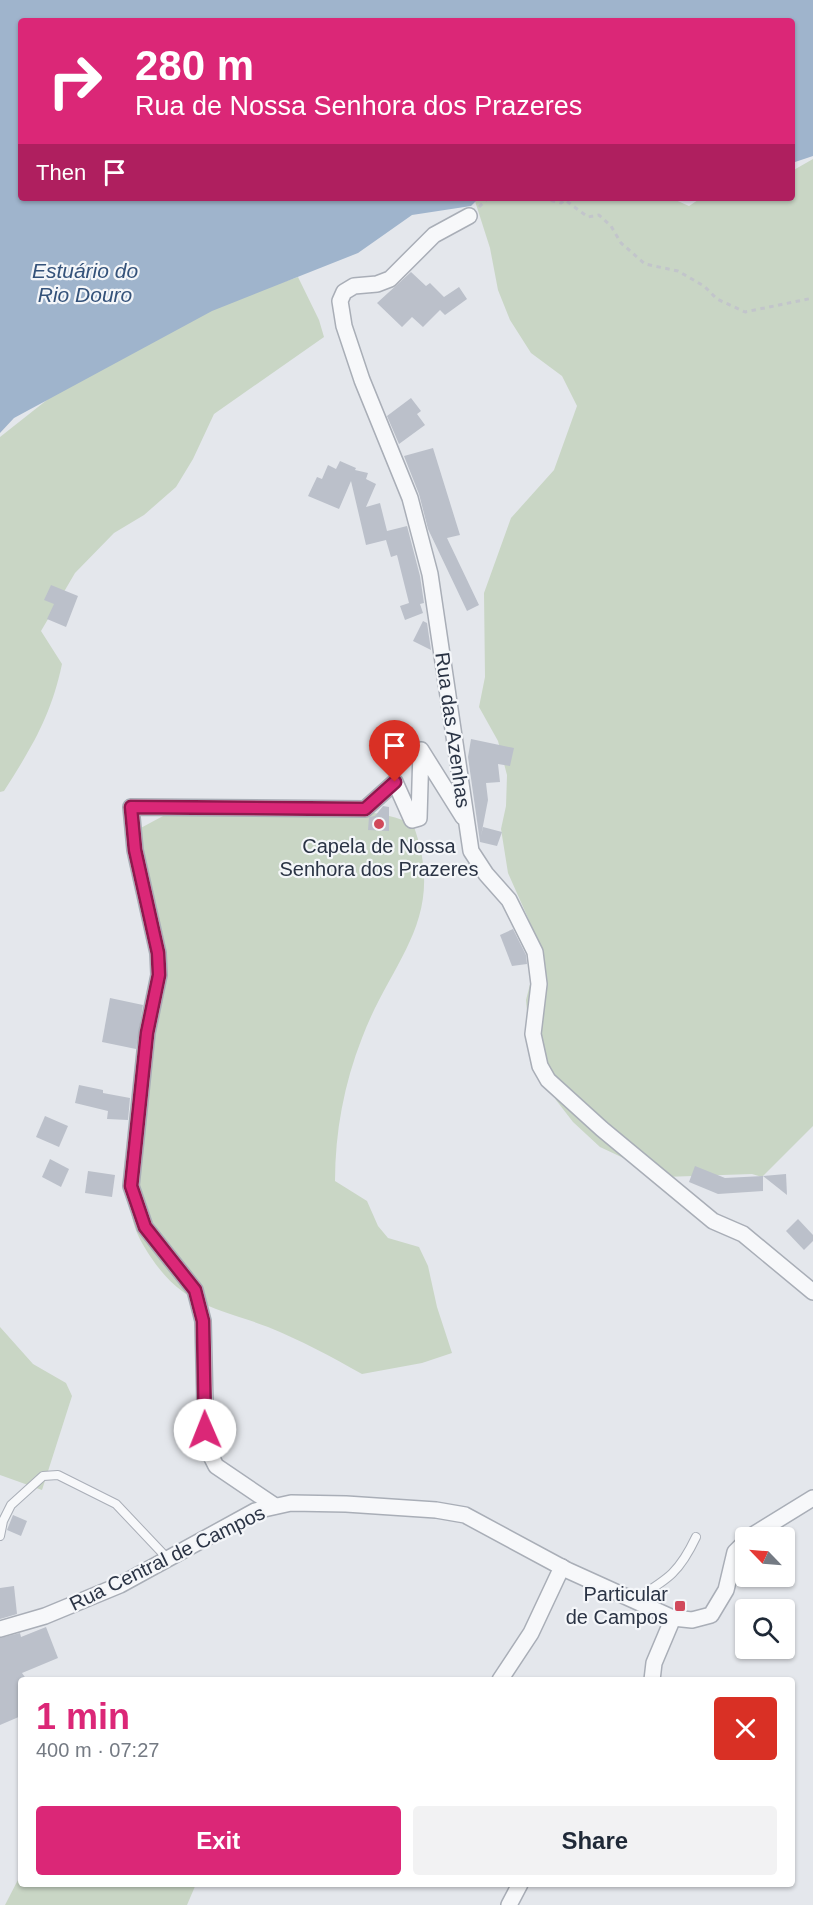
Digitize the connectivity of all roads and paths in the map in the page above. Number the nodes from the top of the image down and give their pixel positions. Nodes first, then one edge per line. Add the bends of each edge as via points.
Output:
1 (566, 201) edge
2 (469, 216) dead end
3 (813, 298) edge
4 (466, 821) junction
5 (813, 1292) edge
6 (813, 1498) edge
7 (275, 1506) junction
8 (766, 1527) edge
9 (0, 1536) edge
10 (696, 1537) dead end
11 (735, 1552) edge
12 (168, 1559) junction
13 (562, 1567) junction
14 (634, 1600) junction
15 (673, 1618) junction
16 (0, 1629) edge
17 (502, 1677) edge
18 (652, 1677) edge
19 (518, 1887) edge
20 (509, 1905) edge

1 - 3 path via 588,217 599,215 621,243 645,264 678,271 745,312
2 - 4 street, Rua das Azenhas via 434,236 390,279 354,286 344,292 340,301 362,380 410,498 430,574
4 - 5 street, Rua das Azenhas via 471,851 509,900 535,952 539,984 533,1034 540,1066 548,1080 713,1221 743,1234
4 - 7 street via 421,750 419,818 412,820 395,782 365,809 131,807 135,850 158,953 159,975 147,1033 131,1186 145,1227 195,1290 203,1321 206,1446 216,1466
6 - 8 street
7 - 12 street, Rua Central de Campos via 255,1511
7 - 13 street, Rua Central de Campos via 346,1504 465,1515
9 - 12 lane via 11,1505 43,1476 58,1475 116,1504
10 - 14 lane via 682,1564 664,1582
11 - 15 street via 726,1590 711,1615 692,1620
12 - 16 street, Rua Central de Campos via 77,1603
13 - 14 street, Rua Central de Campos
13 - 17 street via 531,1633
14 - 15 street, Rua Central de Campos
15 - 18 street via 654,1663
19 - 20 street

